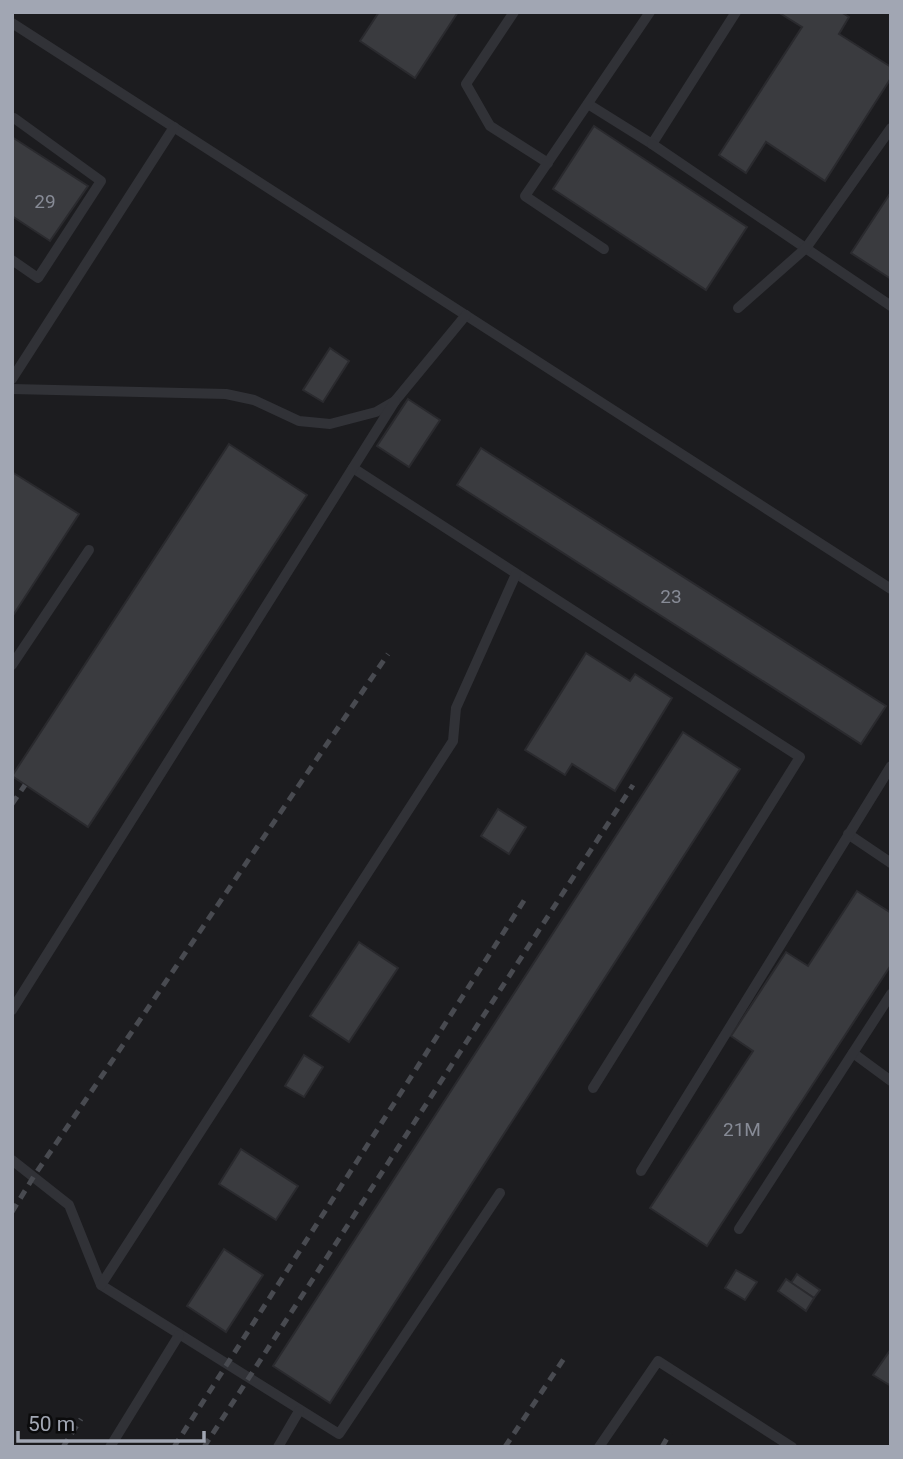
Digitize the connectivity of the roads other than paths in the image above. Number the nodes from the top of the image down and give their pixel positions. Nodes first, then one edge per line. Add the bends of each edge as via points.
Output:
1 (514, 12) edge
2 (650, 12) edge
3 (736, 12) edge
4 (12, 23) edge
5 (588, 104) junction
6 (13, 118) edge
7 (174, 127) junction
8 (891, 128) edge
9 (652, 144) junction
10 (548, 163) junction
11 (806, 248) junction
12 (604, 249) dead end
13 (12, 260) edge
14 (891, 306) edge
15 (738, 308) dead end
16 (466, 315) junction
17 (12, 379) edge
18 (12, 389) edge
19 (395, 401) junction
20 (353, 468) junction
21 (89, 550) dead end
22 (516, 574) junction
23 (891, 589) edge
24 (12, 665) edge
25 (891, 765) edge
26 (848, 834) junction
27 (891, 863) edge
28 (891, 994) edge
29 (12, 1010) edge
30 (852, 1053) junction
31 (891, 1082) edge
32 (593, 1088) dead end
33 (12, 1160) edge
34 (641, 1171) dead end
35 (500, 1193) dead end
36 (739, 1229) dead end
37 (101, 1285) junction
38 (178, 1335) junction
39 (299, 1411) junction
40 (110, 1447) edge
41 (278, 1447) edge
42 (599, 1447) edge
43 (791, 1447) edge

1 - 10 lane via 466,84 490,125
2 - 5 lane
3 - 9 lane
4 - 7 lane
5 - 9 lane
5 - 10 lane
6 - 13 lane via 101,181 38,278
7 - 16 lane
7 - 17 lane
8 - 11 lane
9 - 11 lane
10 - 12 lane via 525,196
11 - 14 lane
11 - 15 lane
16 - 19 lane
16 - 23 lane
18 - 19 lane via 226,394 254,400 299,421 330,424 376,412
19 - 20 lane
20 - 22 lane
20 - 29 lane
21 - 24 lane
22 - 32 lane via 800,757
22 - 37 lane via 456,708 453,741
25 - 26 lane
26 - 27 lane
26 - 34 lane
28 - 30 lane
30 - 31 lane
30 - 36 lane
33 - 37 lane via 69,1205
35 - 39 lane via 339,1434
37 - 38 lane
38 - 39 lane
38 - 40 lane
39 - 41 lane
42 - 43 lane via 658,1360

